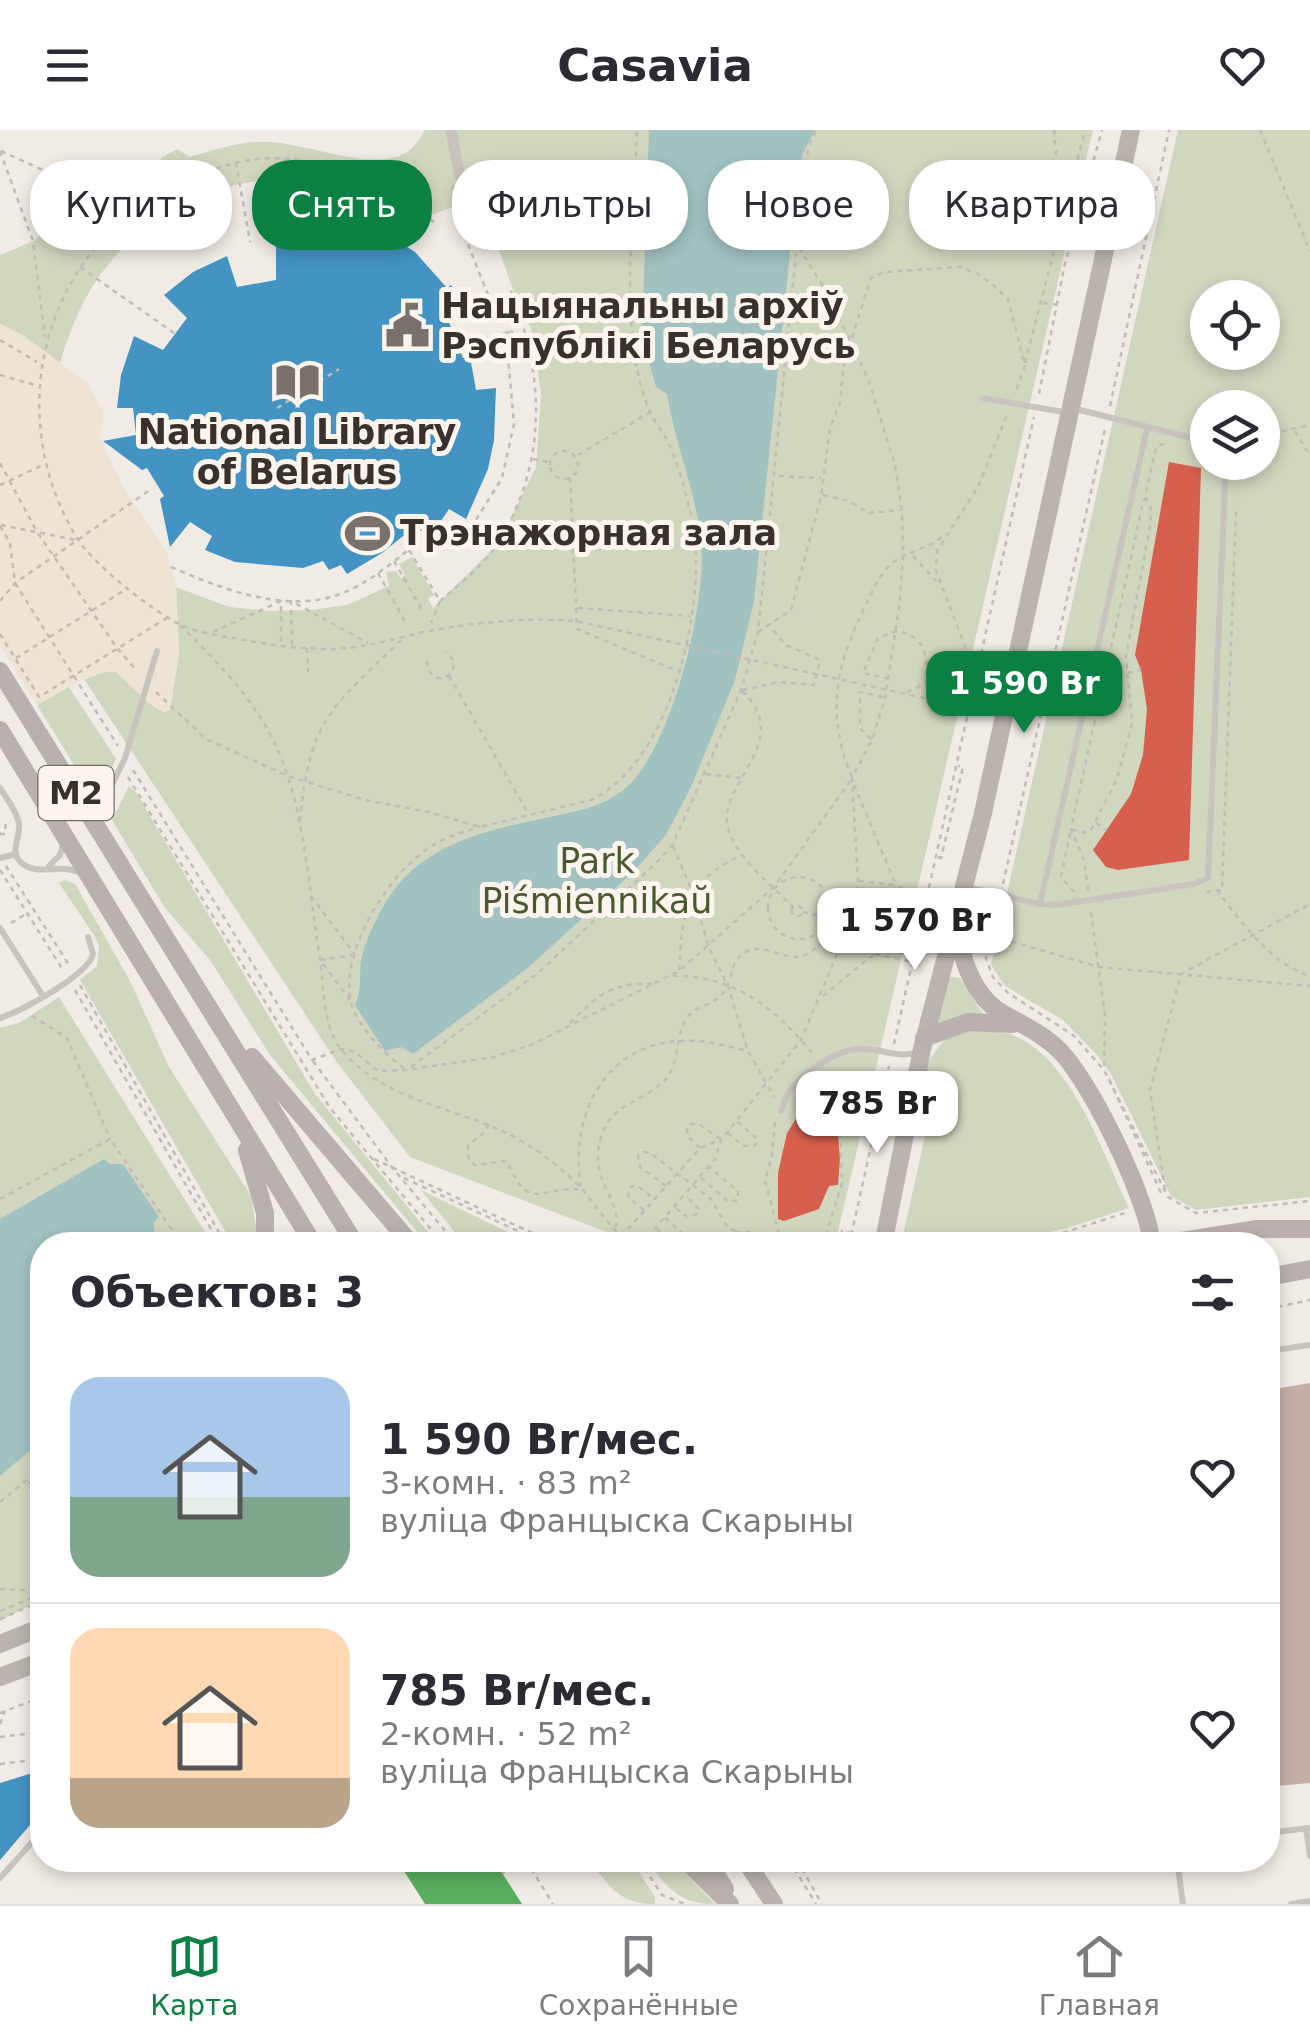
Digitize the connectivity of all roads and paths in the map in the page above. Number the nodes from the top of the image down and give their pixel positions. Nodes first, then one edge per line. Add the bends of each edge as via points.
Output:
1 (450, 130) edge
2 (637, 130) edge
3 (817, 130) edge
4 (1054, 130) edge
5 (1085, 130) edge
6 (1102, 130) edge
7 (1130, 130) edge
8 (1260, 130) edge
9 (0, 150) edge
10 (457, 160) edge
11 (806, 160) edge
12 (1054, 160) edge
13 (1077, 160) edge
14 (1094, 160) edge
15 (236, 162) junction
16 (30, 164) edge
17 (232, 164) edge
18 (434, 222) dead end
19 (250, 242) dead end
20 (93, 250) edge
21 (471, 250) edge
22 (796, 250) edge
23 (799, 250) edge
24 (1054, 250) edge
25 (1069, 250) edge
26 (1310, 252) edge
27 (79, 266) junction
28 (508, 286) dead end
29 (488, 298) junction
30 (1041, 303) junction
31 (1058, 306) junction
32 (447, 318) dead end
33 (174, 333) dead end
34 (507, 334) junction
35 (45, 339) junction
36 (0, 340) edge
37 (852, 342) junction
38 (460, 348) dead end
39 (38, 363) junction
40 (1025, 365) junction
41 (339, 369) dead end
42 (0, 375) edge
43 (36, 385) junction
44 (983, 398) dead end
45 (1012, 403) junction
46 (1036, 407) junction
47 (277, 408) dead end
48 (1070, 411) junction
49 (650, 413) junction
50 (1310, 425) edge
51 (1147, 429) junction
52 (1294, 430) junction
53 (1280, 433) edge
54 (1190, 438) edge
55 (1168, 444) dead end
56 (1310, 456) edge
57 (576, 457) junction
58 (533, 458) junction
59 (550, 462) junction
60 (0, 463) edge
61 (43, 465) junction
62 (776, 476) junction
63 (570, 478) junction
64 (822, 478) junction
65 (7, 480) junction
66 (1225, 480) edge
67 (0, 484) edge
68 (150, 490) dead end
69 (820, 494) junction
70 (1145, 496) junction
71 (1236, 501) dead end
72 (902, 510) junction
73 (0, 525) edge
74 (436, 526) dead end
75 (38, 532) junction
76 (946, 534) junction
77 (78, 541) junction
78 (420, 541) dead end
79 (409, 550) junction
80 (912, 555) junction
81 (55, 556) junction
82 (903, 556) junction
83 (393, 560) junction
84 (171, 566) dead end
85 (378, 573) junction
86 (15, 583) junction
87 (128, 588) junction
88 (942, 589) junction
89 (291, 600) junction
90 (0, 601) edge
91 (281, 601) junction
92 (1136, 601) junction
93 (440, 602) junction
94 (1146, 603) dead end
95 (576, 608) junction
96 (91, 610) junction
97 (423, 612) dead end
98 (170, 616) junction
99 (690, 616) junction
100 (576, 621) junction
101 (406, 623) dead end
102 (431, 623) dead end
103 (179, 624) junction
104 (770, 627) junction
105 (896, 631) junction
106 (758, 632) junction
107 (0, 634) edge
108 (208, 634) junction
109 (47, 637) junction
110 (402, 639) junction
111 (281, 644) junction
112 (369, 644) junction
113 (292, 645) junction
114 (306, 647) junction
115 (117, 648) junction
116 (157, 651) dead end
117 (446, 651) dead end
118 (427, 661) dead end
119 (965, 664) junction
120 (8, 665) edge
121 (1107, 670) junction
122 (1141, 670) dead end
123 (308, 672) dead end
124 (680, 672) junction
125 (977, 672) junction
126 (819, 673) junction
127 (1127, 673) junction
128 (71, 676) junction
129 (449, 676) junction
130 (889, 679) junction
131 (926, 682) junction
132 (148, 684) junction
133 (887, 689) junction
134 (740, 690) junction
135 (906, 693) junction
136 (886, 698) junction
137 (969, 708) junction
138 (1040, 721) dead end
139 (0, 730) edge
140 (872, 740) junction
141 (126, 758) junction
142 (956, 766) junction
143 (704, 774) junction
144 (288, 776) junction
145 (742, 778) junction
146 (852, 778) junction
147 (304, 781) junction
148 (0, 788) edge
149 (4, 813) dead end
150 (530, 815) junction
151 (94, 822) junction
152 (1096, 822) junction
153 (480, 827) junction
154 (62, 828) junction
155 (299, 828) junction
156 (1071, 829) junction
157 (1107, 830) dead end
158 (0, 834) edge
159 (673, 844) junction
160 (16, 854) junction
161 (743, 854) junction
162 (0, 858) edge
163 (6, 866) dead end
164 (37, 869) junction
165 (0, 870) edge
166 (1208, 878) junction
167 (858, 881) junction
168 (896, 885) junction
169 (962, 886) junction
170 (774, 887) junction
171 (1088, 890) junction
172 (1217, 891) junction
173 (100, 893) junction
174 (309, 893) junction
175 (693, 893) junction
176 (1199, 893) dead end
177 (1000, 895) junction
178 (1090, 900) junction
179 (919, 901) junction
180 (926, 902) dead end
181 (1040, 904) junction
182 (1310, 904) edge
183 (793, 907) junction
184 (803, 912) junction
185 (27, 913) junction
186 (828, 919) junction
187 (953, 919) junction
188 (850, 923) junction
189 (0, 929) edge
190 (1255, 936) junction
191 (88, 938) dead end
192 (844, 940) junction
193 (708, 948) junction
194 (874, 951) junction
195 (355, 954) junction
196 (913, 959) dead end
197 (320, 960) junction
198 (1099, 967) junction
199 (679, 972) junction
200 (1181, 974) junction
201 (1310, 976) edge
202 (72, 977) junction
203 (654, 984) junction
204 (728, 986) junction
205 (1310, 986) edge
206 (43, 996) junction
207 (822, 997) junction
208 (351, 1001) junction
209 (22, 1010) junction
210 (213, 1011) junction
211 (0, 1018) edge
212 (1028, 1026) junction
213 (565, 1028) junction
214 (680, 1041) junction
215 (923, 1044) junction
216 (340, 1049) junction
217 (748, 1051) junction
218 (898, 1056) junction
219 (312, 1060) junction
220 (408, 1070) junction
221 (1104, 1070) dead end
222 (917, 1077) junction
223 (1110, 1079) dead end
224 (766, 1084) junction
225 (780, 1112) junction
226 (736, 1121) junction
227 (489, 1124) junction
228 (242, 1130) junction
229 (727, 1132) junction
230 (110, 1139) junction
231 (722, 1140) junction
232 (700, 1148) junction
233 (371, 1158) junction
234 (392, 1166) junction
235 (708, 1167) junction
236 (677, 1174) junction
237 (400, 1177) junction
238 (700, 1177) junction
239 (694, 1185) junction
240 (666, 1186) junction
241 (581, 1189) junction
242 (685, 1195) junction
243 (1162, 1195) dead end
244 (0, 1199) edge
245 (655, 1199) junction
246 (1310, 1201) edge
247 (675, 1207) junction
248 (645, 1210) junction
249 (1130, 1212) dead end
250 (665, 1218) junction
251 (656, 1228) junction
252 (1310, 1228) edge
253 (173, 1232) edge
254 (213, 1232) edge
255 (219, 1232) edge
256 (265, 1232) edge
257 (306, 1232) edge
258 (348, 1232) edge
259 (401, 1232) edge
260 (433, 1232) edge
261 (447, 1232) edge
262 (520, 1232) edge
263 (531, 1232) edge
264 (615, 1232) edge
265 (616, 1232) edge
266 (625, 1232) edge
267 (652, 1232) edge
268 (660, 1232) edge
269 (681, 1232) edge
270 (738, 1232) edge
271 (776, 1232) edge
272 (886, 1232) edge
273 (1066, 1232) edge
274 (1151, 1232) edge
275 (1238, 1232) edge
276 (1310, 1269) edge
277 (1280, 1275) edge
278 (1310, 1300) edge
279 (1280, 1307) edge
280 (1310, 1344) edge
281 (1280, 1350) edge
282 (28, 1482) edge
283 (0, 1502) edge
284 (0, 1589) edge
285 (30, 1592) edge
286 (30, 1598) edge
287 (30, 1606) edge
288 (0, 1611) edge
289 (0, 1618) edge
290 (30, 1631) edge
291 (0, 1644) edge
292 (30, 1666) edge
293 (0, 1677) edge
294 (30, 1702) edge
295 (2, 1712) edge
296 (0, 1724) edge
297 (30, 1733) edge
298 (0, 1737) edge
299 (30, 1760) edge
300 (0, 1764) edge
301 (1308, 1828) edge
302 (1280, 1832) edge
303 (30, 1844) edge
304 (1310, 1856) edge
305 (533, 1872) edge
306 (647, 1872) edge
307 (698, 1872) edge
308 (714, 1872) edge
309 (753, 1872) edge
310 (763, 1872) edge
311 (796, 1872) edge
312 (804, 1872) edge
313 (1179, 1872) edge
314 (0, 1878) edge
315 (662, 1895) junction
316 (1310, 1902) edge
317 (553, 1904) edge
318 (661, 1904) edge
319 (685, 1904) edge
320 (733, 1904) edge
321 (776, 1904) edge
322 (816, 1904) edge
323 (822, 1904) edge
324 (1183, 1904) edge
325 (1291, 1904) edge

1 - 10 street
2 - 49 path via 631,325
3 - 11 path
4 - 12 path
5 - 13 path
6 - 14 path
7 - 48 main road
8 - 26 path
9 - 16 path
9 - 35 path via 33,241
15 - 17 path
15 - 18 path via 294,159 341,171 390,190
15 - 19 path
20 - 27 path
21 - 29 path
22 - 62 path
23 - 37 path
24 - 30 path
25 - 31 path
27 - 33 path
27 - 35 path
28 - 58 path via 524,324 538,398
29 - 32 path
29 - 34 path
30 - 31 path
30 - 40 path
31 - 46 path
34 - 38 lane
34 - 74 path via 514,424 502,478 461,544
35 - 39 path
36 - 39 path
37 - 40 path via 872,278 960,268 1008,300
37 - 64 path
37 - 72 path via 896,465
39 - 43 path
40 - 45 path
41 - 47 path
42 - 43 path
43 - 61 path
44 - 45 lane
45 - 46 lane
45 - 76 path via 978,487
46 - 48 lane
46 - 125 path
48 - 51 lane
48 - 169 main road
49 - 57 path
49 - 99 path via 674,457 694,532
50 - 52 path
51 - 54 lane
51 - 181 lane
52 - 53 path
52 - 56 path
55 - 70 path via 1156,446
57 - 59 path via 564,450
57 - 63 path
58 - 59 path
58 - 93 path via 499,541
59 - 63 path via 554,475
60 - 65 path
61 - 65 path
61 - 77 path
62 - 64 path
62 - 106 path
63 - 95 path
64 - 69 path
65 - 67 path
65 - 75 path
66 - 166 lane
68 - 77 path
69 - 72 path via 869,514
69 - 104 path via 791,610
70 - 92 path via 1150,526
70 - 121 path
71 - 172 path
72 - 82 path
73 - 75 path
73 - 86 path
75 - 77 path
75 - 81 path
76 - 80 path
76 - 88 path via 936,551
77 - 81 path
77 - 87 path
78 - 79 path
79 - 83 path
79 - 93 path
80 - 82 path
80 - 88 path
81 - 86 path
81 - 96 path
82 - 105 path
82 - 146 path via 871,595 841,660 837,720
83 - 85 path
83 - 97 path
84 - 91 path
85 - 89 path via 342,594
85 - 101 path
86 - 90 path
86 - 109 path
87 - 96 path
87 - 98 path
88 - 119 path via 965,646
89 - 91 path
89 - 112 path
89 - 113 path
91 - 108 path
91 - 111 path
92 - 94 path
92 - 127 path
93 - 102 path
95 - 99 path
95 - 100 path
96 - 109 path
96 - 115 path
98 - 103 path
98 - 115 path
99 - 124 path
100 - 110 path via 495,622
100 - 124 path via 577,629
100 - 126 path
103 - 108 path
103 - 144 path via 240,688
104 - 106 path
104 - 126 path via 786,644 820,660
105 - 130 path
105 - 130 path via 878,638 863,673
105 - 131 path via 924,647
106 - 134 path
107 - 120 path
108 - 111 path
109 - 120 path
109 - 128 path
110 - 112 path
110 - 147 path via 334,704
111 - 113 path
112 - 114 path
113 - 114 path
114 - 123 path
115 - 128 path
115 - 132 path
116 - 132 lane
117 - 129 path via 454,661
118 - 129 path via 432,676
119 - 125 path
119 - 131 path
120 - 128 path via 40,696
120 - 151 main road, М2
121 - 127 path
121 - 156 path
122 - 127 path
124 - 150 path via 630,773 591,800
125 - 137 path
126 - 133 path
126 - 134 path via 814,686 780,682
127 - 152 path via 1132,724
128 - 141 path
129 - 150 path
130 - 133 path
131 - 135 path
132 - 141 lane
132 - 144 path via 206,739
133 - 135 path
133 - 136 path
134 - 143 path
134 - 145 path via 754,704 760,727
135 - 137 path
136 - 140 path
136 - 140 path via 860,692 860,728
137 - 142 path
138 - 177 path
139 - 154 main road, М2
140 - 146 path
141 - 151 lane
142 - 142 path via 936,857 941,858 963,767
143 - 145 path
143 - 159 path
144 - 147 path
144 - 155 path
145 - 161 path via 728,827
146 - 167 path
146 - 168 path
146 - 170 path
147 - 153 path
147 - 155 path
148 - 160 lane via 18,823
149 - 158 path via 6,831
150 - 153 path
151 - 210 main road, М2
152 - 156 path via 1083,833
152 - 157 path
153 - 195 path via 410,863 377,906
154 - 164 lane via 60,856
154 - 173 main road, М2
155 - 174 path
156 - 171 path
156 - 171 path via 1061,877 1070,890
159 - 175 path
159 - 220 path via 538,972
160 - 162 lane
160 - 164 lane
161 - 170 path
161 - 175 path via 711,871
163 - 202 path
164 - 173 lane via 72,869
165 - 185 path
166 - 172 path
166 - 178 lane
167 - 168 path
167 - 188 path
168 - 179 path
169 - 177 lane
169 - 187 main road
170 - 183 path
170 - 186 path via 801,876 819,884 829,900
170 - 186 path via 770,919 783,935 804,939
170 - 193 path
171 - 178 path
172 - 176 path
172 - 190 path
173 - 228 main road, М2
174 - 195 path
174 - 197 path
175 - 193 path
175 - 199 path
177 - 181 lane
177 - 198 path via 990,936
178 - 181 lane
178 - 198 path
179 - 180 path
179 - 194 path
182 - 190 path
183 - 184 path
183 - 184 path via 794,916
184 - 186 path
185 - 189 path
185 - 202 path
186 - 188 path
187 - 212 main road via 974,984 999,1012
187 - 215 main road
188 - 192 path
189 - 206 lane
190 - 200 path
190 - 201 path
191 - 202 lane via 92,960
192 - 194 path
192 - 204 path via 829,940 795,958 748,950 736,961
192 - 207 path
193 - 199 path
193 - 204 path
194 - 196 path
194 - 207 path
195 - 197 path
195 - 208 path
197 - 208 path
197 - 216 path
198 - 200 path
198 - 221 path
199 - 203 path
200 - 205 path
200 - 246 path via 1150,1090 1168,1197 1196,1213
202 - 206 lane
202 - 254 path
202 - 255 path
203 - 213 path
203 - 213 path via 609,989
204 - 214 path via 686,1020
204 - 217 path
206 - 209 lane
207 - 224 path via 802,1040
208 - 220 path via 384,1054
209 - 211 lane
209 - 230 path via 67,1038
210 - 258 main road, М2
210 - 259 main road
212 - 215 main road via 978,1020
212 - 274 main road via 1067,1059 1090,1094
213 - 220 path via 494,1057
214 - 217 path
214 - 241 path via 634,1055 596,1088 578,1143
214 - 265 path via 662,1083 618,1111 599,1144 597,1164 618,1216
215 - 218 lane
215 - 222 main road
216 - 219 path
216 - 220 path via 378,1070
216 - 227 path via 378,1084
217 - 224 path
218 - 222 lane
218 - 225 lane via 861,1048 840,1053 789,1091
219 - 233 path via 131,766 127,775 320,1092
219 - 234 path
222 - 272 main road
223 - 243 path
224 - 225 path
224 - 226 path
225 - 271 path via 765,1180
226 - 229 path
226 - 229 path via 758,1140 756,1146 744,1146
227 - 241 path via 530,1146
227 - 241 path via 468,1145 469,1161 508,1161 528,1192
228 - 256 main road
228 - 257 main road, М2
229 - 231 path
230 - 244 path
230 - 253 path
231 - 232 path
231 - 232 path via 691,1124 688,1137
231 - 235 path
232 - 236 path
233 - 234 path
233 - 260 path
234 - 237 path
234 - 263 path
235 - 238 path
235 - 238 path via 738,1192 738,1200 729,1202
236 - 239 path
236 - 240 path
236 - 240 path via 650,1153 638,1156 640,1167
237 - 261 path
237 - 262 path
238 - 239 path
239 - 242 path
239 - 270 path
240 - 245 path
241 - 264 path
242 - 247 path
242 - 247 path via 698,1214 687,1217
245 - 248 path
245 - 248 path via 632,1186 629,1198
247 - 250 path
248 - 266 path
249 - 273 path
250 - 251 path
250 - 269 path
251 - 267 path
251 - 268 path
252 - 275 main road
276 - 277 main road
278 - 279 path
280 - 281 lane
282 - 283 path
284 - 285 path
286 - 288 path
287 - 289 path
290 - 291 main road
292 - 293 main road
294 - 295 path
295 - 296 path
297 - 298 path
299 - 300 path
301 - 302 lane
301 - 304 lane
303 - 314 lane
305 - 317 path
306 - 315 path
307 - 320 main road
308 - 320 main road
309 - 321 main road
310 - 321 main road
311 - 322 path
312 - 323 path
313 - 324 lane
315 - 318 path
315 - 319 path
316 - 325 lane

